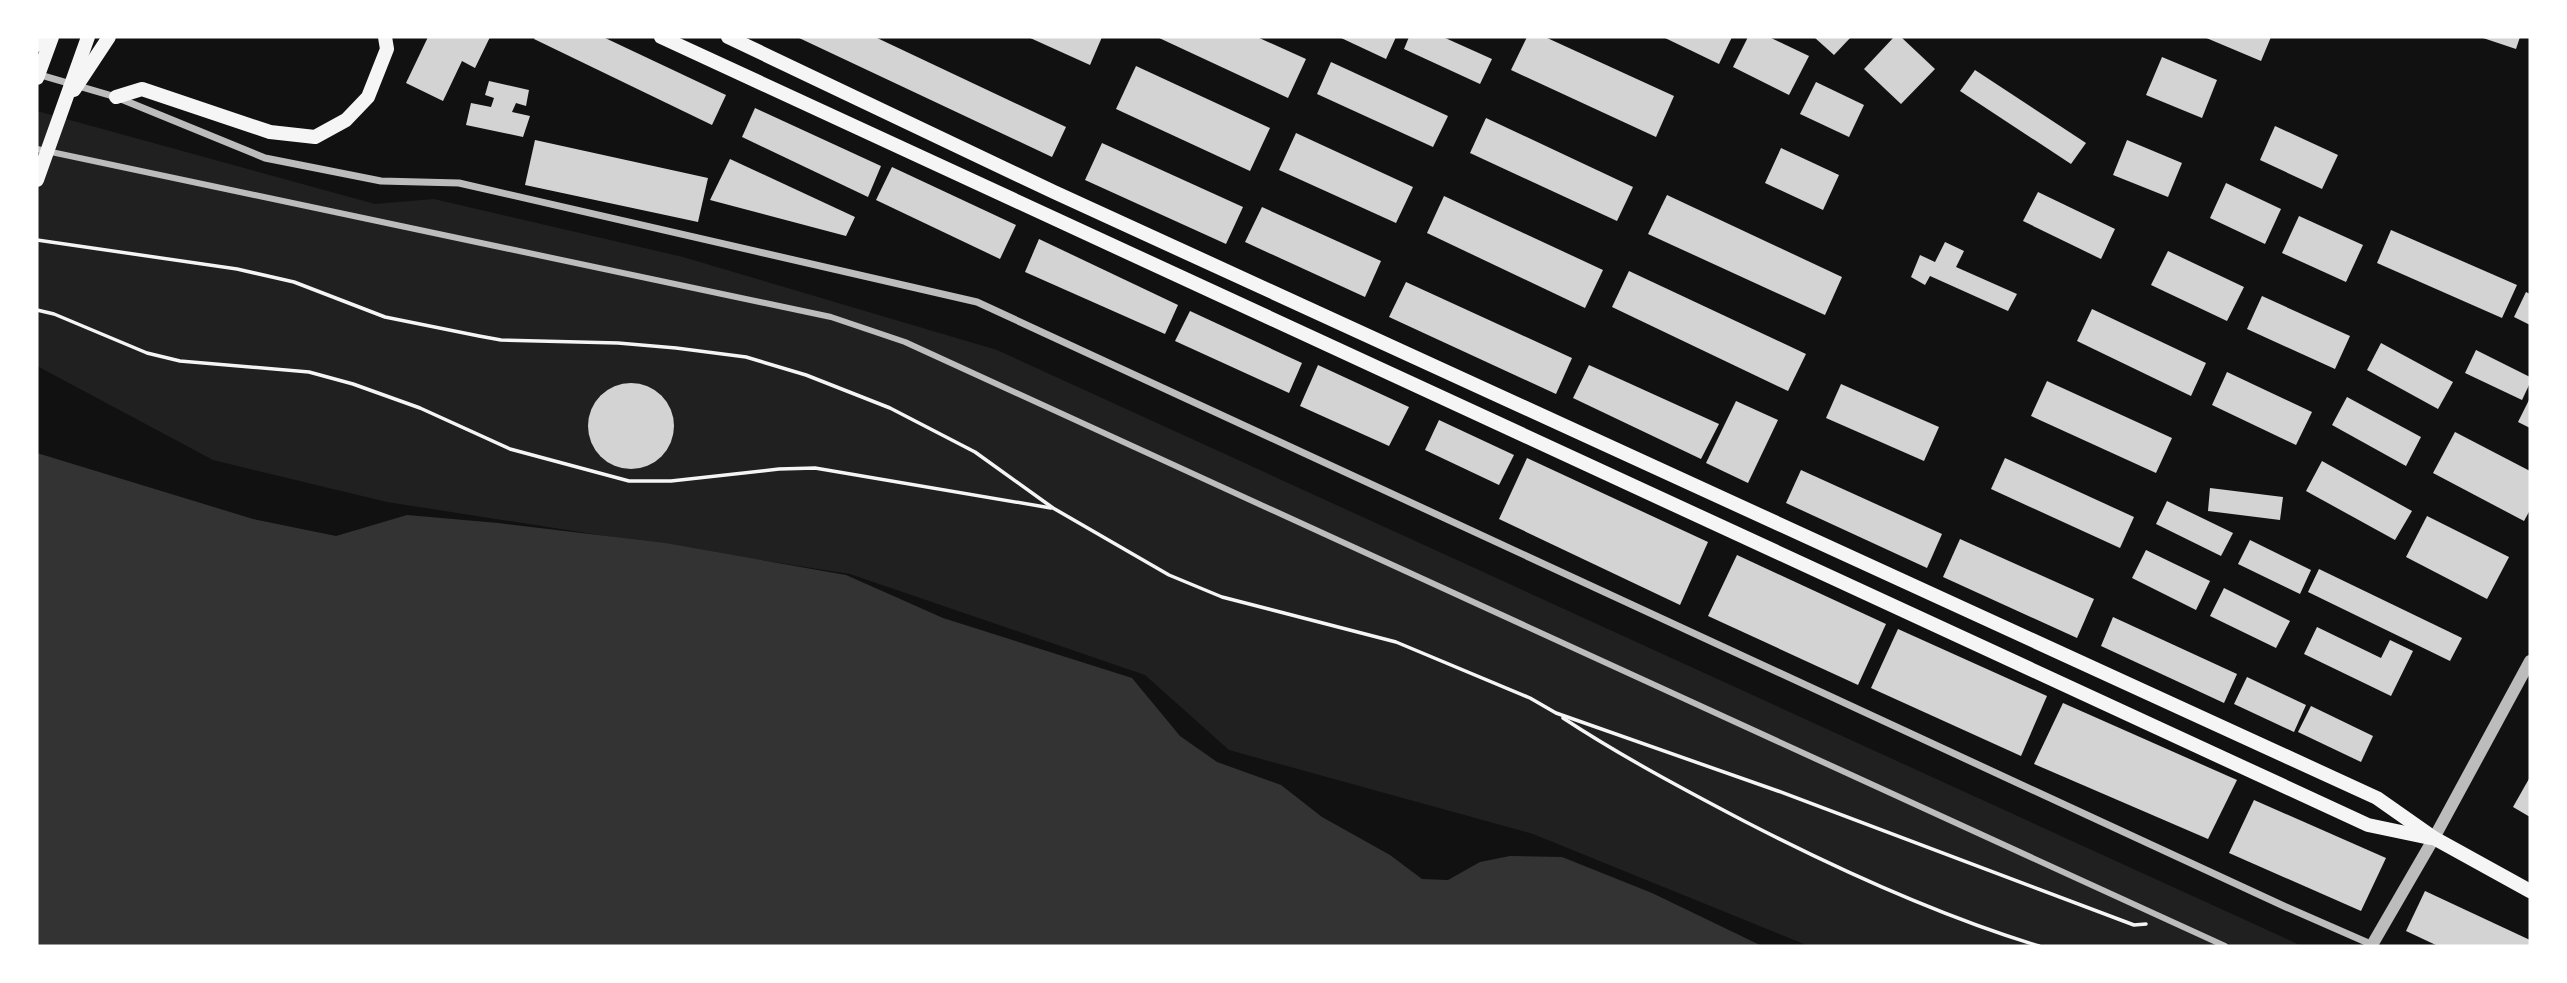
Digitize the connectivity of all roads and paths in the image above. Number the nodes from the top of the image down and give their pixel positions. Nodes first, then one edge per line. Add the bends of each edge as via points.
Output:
1 (38, 37) edge
2 (52, 37) edge
3 (88, 37) edge
4 (109, 37) edge
5 (385, 37) edge
6 (662, 37) edge
7 (728, 37) edge
8 (37, 46) edge
9 (37, 76) edge
10 (116, 97) junction
11 (59, 111) junction
12 (37, 149) edge
13 (37, 180) edge
14 (37, 240) edge
15 (37, 310) edge
16 (1053, 508) junction
17 (2530, 661) edge
18 (1556, 713) junction
19 (2434, 838) junction
20 (2530, 891) edge
21 (2169, 921) junction
22 (2373, 945) edge
23 (2039, 946) edge
24 (2225, 946) edge

1 - 8 main road
2 - 9 main road
3 - 11 main road
4 - 11 main road
5 - 10 main road via 387,49 368,97 346,120 315,136 270,132 142,89
6 - 19 main road via 2368,825
7 - 19 main road via 1067,198 2377,798
9 - 10 street
10 - 22 street via 265,158 381,181 459,183 977,302
11 - 13 main road
12 - 21 street via 831,317 905,342
14 - 16 path via 237,269 294,282 385,317 490,338 618,343 746,358 806,375 890,408 975,452
15 - 16 path via 147,354 309,372 354,384 510,449 629,481 815,468
16 - 18 path via 1170,575 1222,597 1396,642
17 - 19 street
18 - 21 path via 1779,791 2134,925
18 - 23 path via 1618,752 1824,862
19 - 20 main road
19 - 22 street
21 - 24 street

